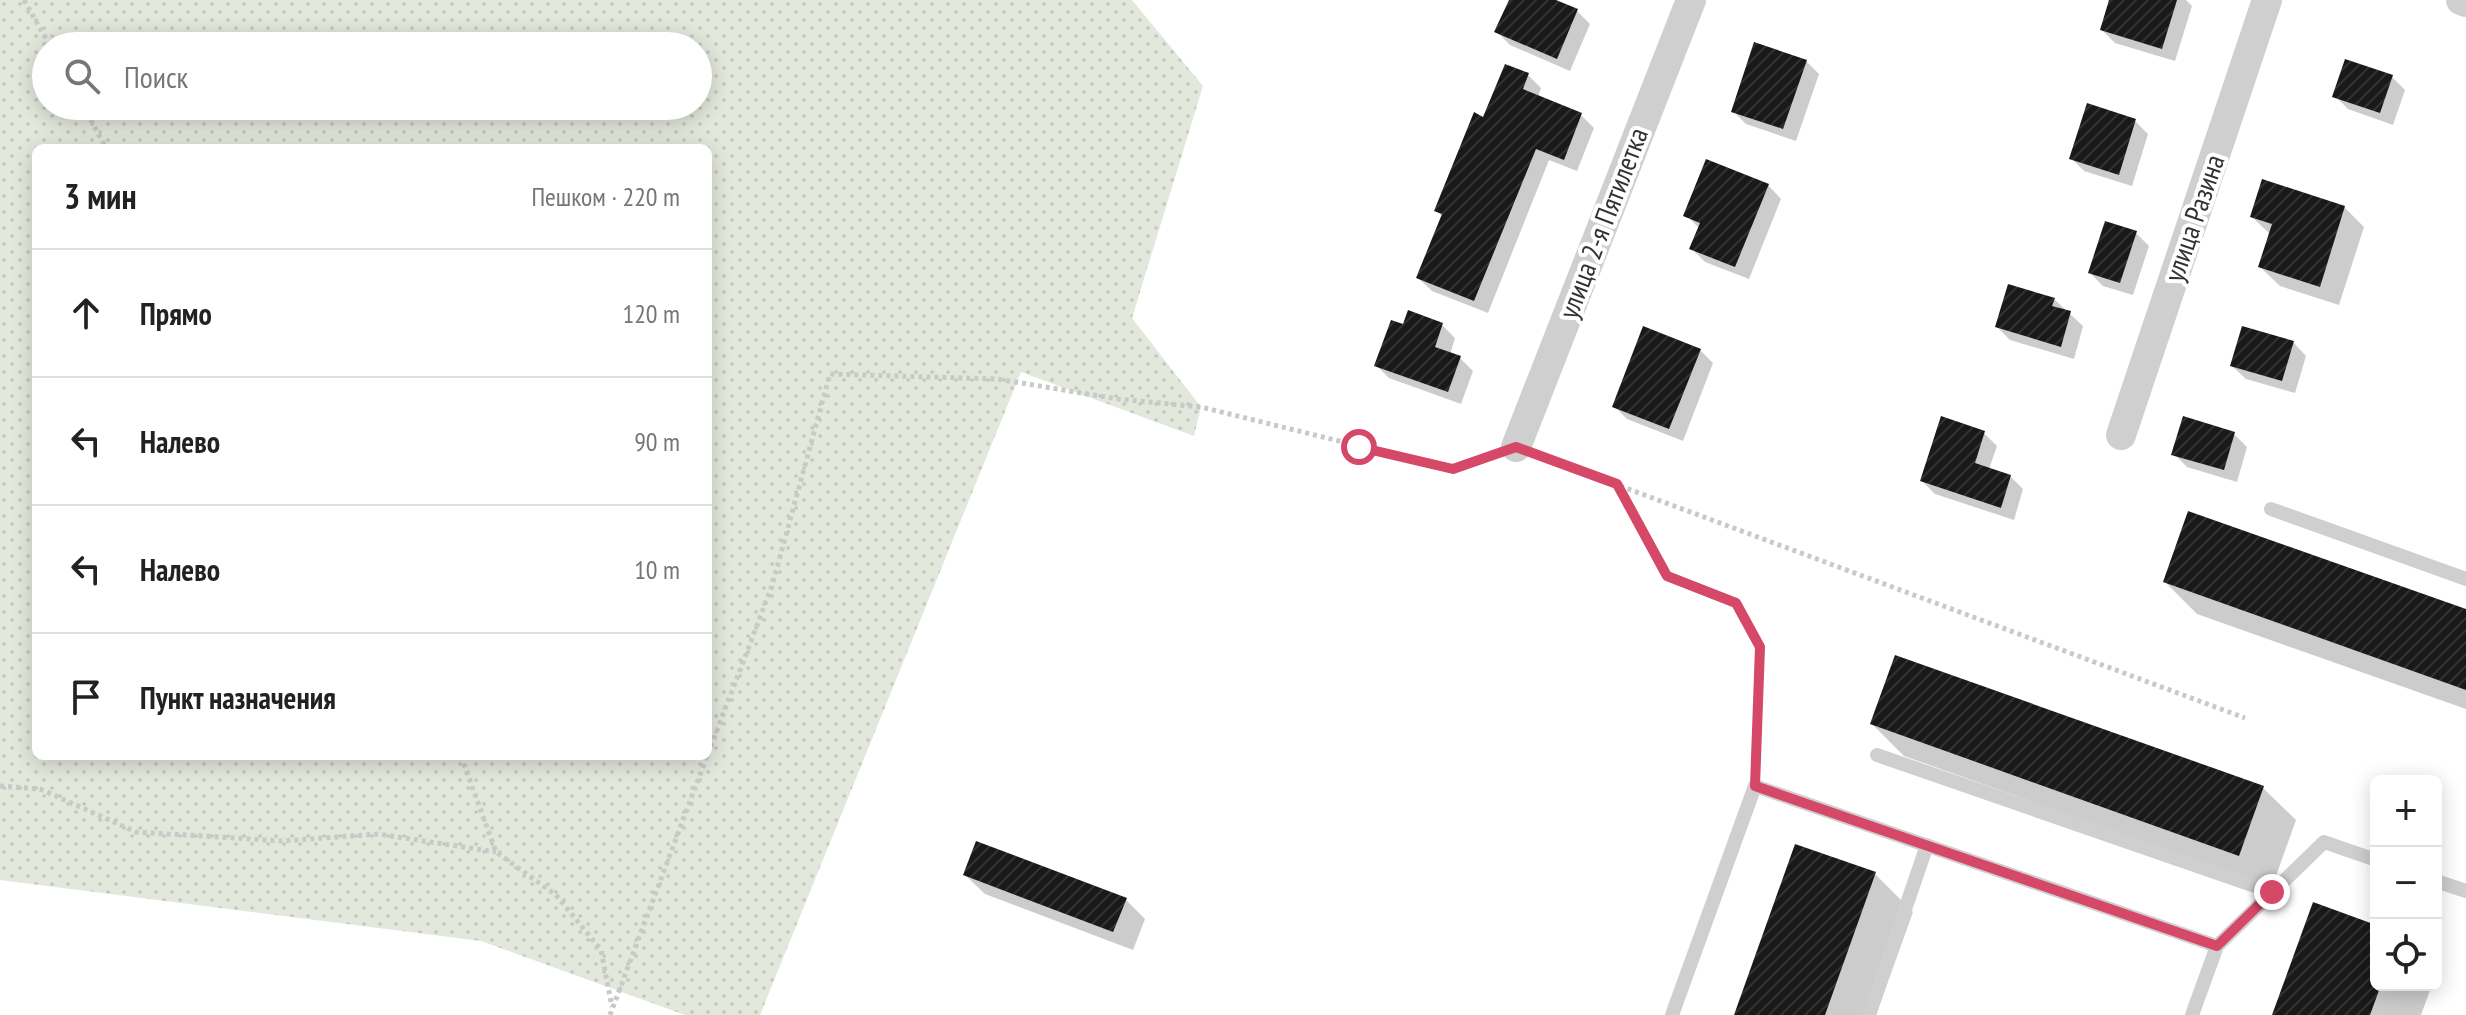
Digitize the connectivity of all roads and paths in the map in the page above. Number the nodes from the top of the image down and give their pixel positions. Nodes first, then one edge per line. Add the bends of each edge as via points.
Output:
1 (24, 0) edge
2 (1691, 0) edge
3 (2267, 0) edge
4 (42, 32) edge
5 (91, 120) edge
6 (104, 144) edge
7 (2121, 435) dead end
8 (1516, 447) junction
9 (1617, 484) junction
10 (2271, 509) dead end
11 (2466, 579) edge
12 (2245, 718) dead end
13 (712, 744) edge
14 (1877, 755) dead end
15 (462, 760) edge
16 (706, 760) edge
17 (0, 786) edge
18 (1755, 786) junction
19 (1927, 845) junction
20 (496, 852) junction
21 (2370, 858) edge
22 (2442, 883) edge
23 (2466, 891) edge
24 (2272, 892) junction
25 (2217, 946) junction
26 (612, 1007) junction
27 (610, 1015) edge
28 (1672, 1015) edge
29 (1869, 1015) edge
30 (2192, 1015) edge

1 - 4 path
2 - 8 street, улица 2-я Пятилетка
3 - 7 street, улица Разина
5 - 6 path
8 - 9 path
8 - 13 path via 1453,469 1201,407 997,379 830,374 772,586
9 - 12 path
9 - 18 path via 1667,576 1736,603 1760,647
10 - 11 lane
14 - 24 lane
15 - 20 path
16 - 26 path
17 - 20 path via 40,789 136,832 283,841 378,834
18 - 19 lane
18 - 28 lane
19 - 25 lane
19 - 29 lane
20 - 26 path via 556,895 601,950
21 - 24 lane via 2324,842
22 - 23 lane
24 - 25 lane
25 - 30 lane
26 - 27 path

